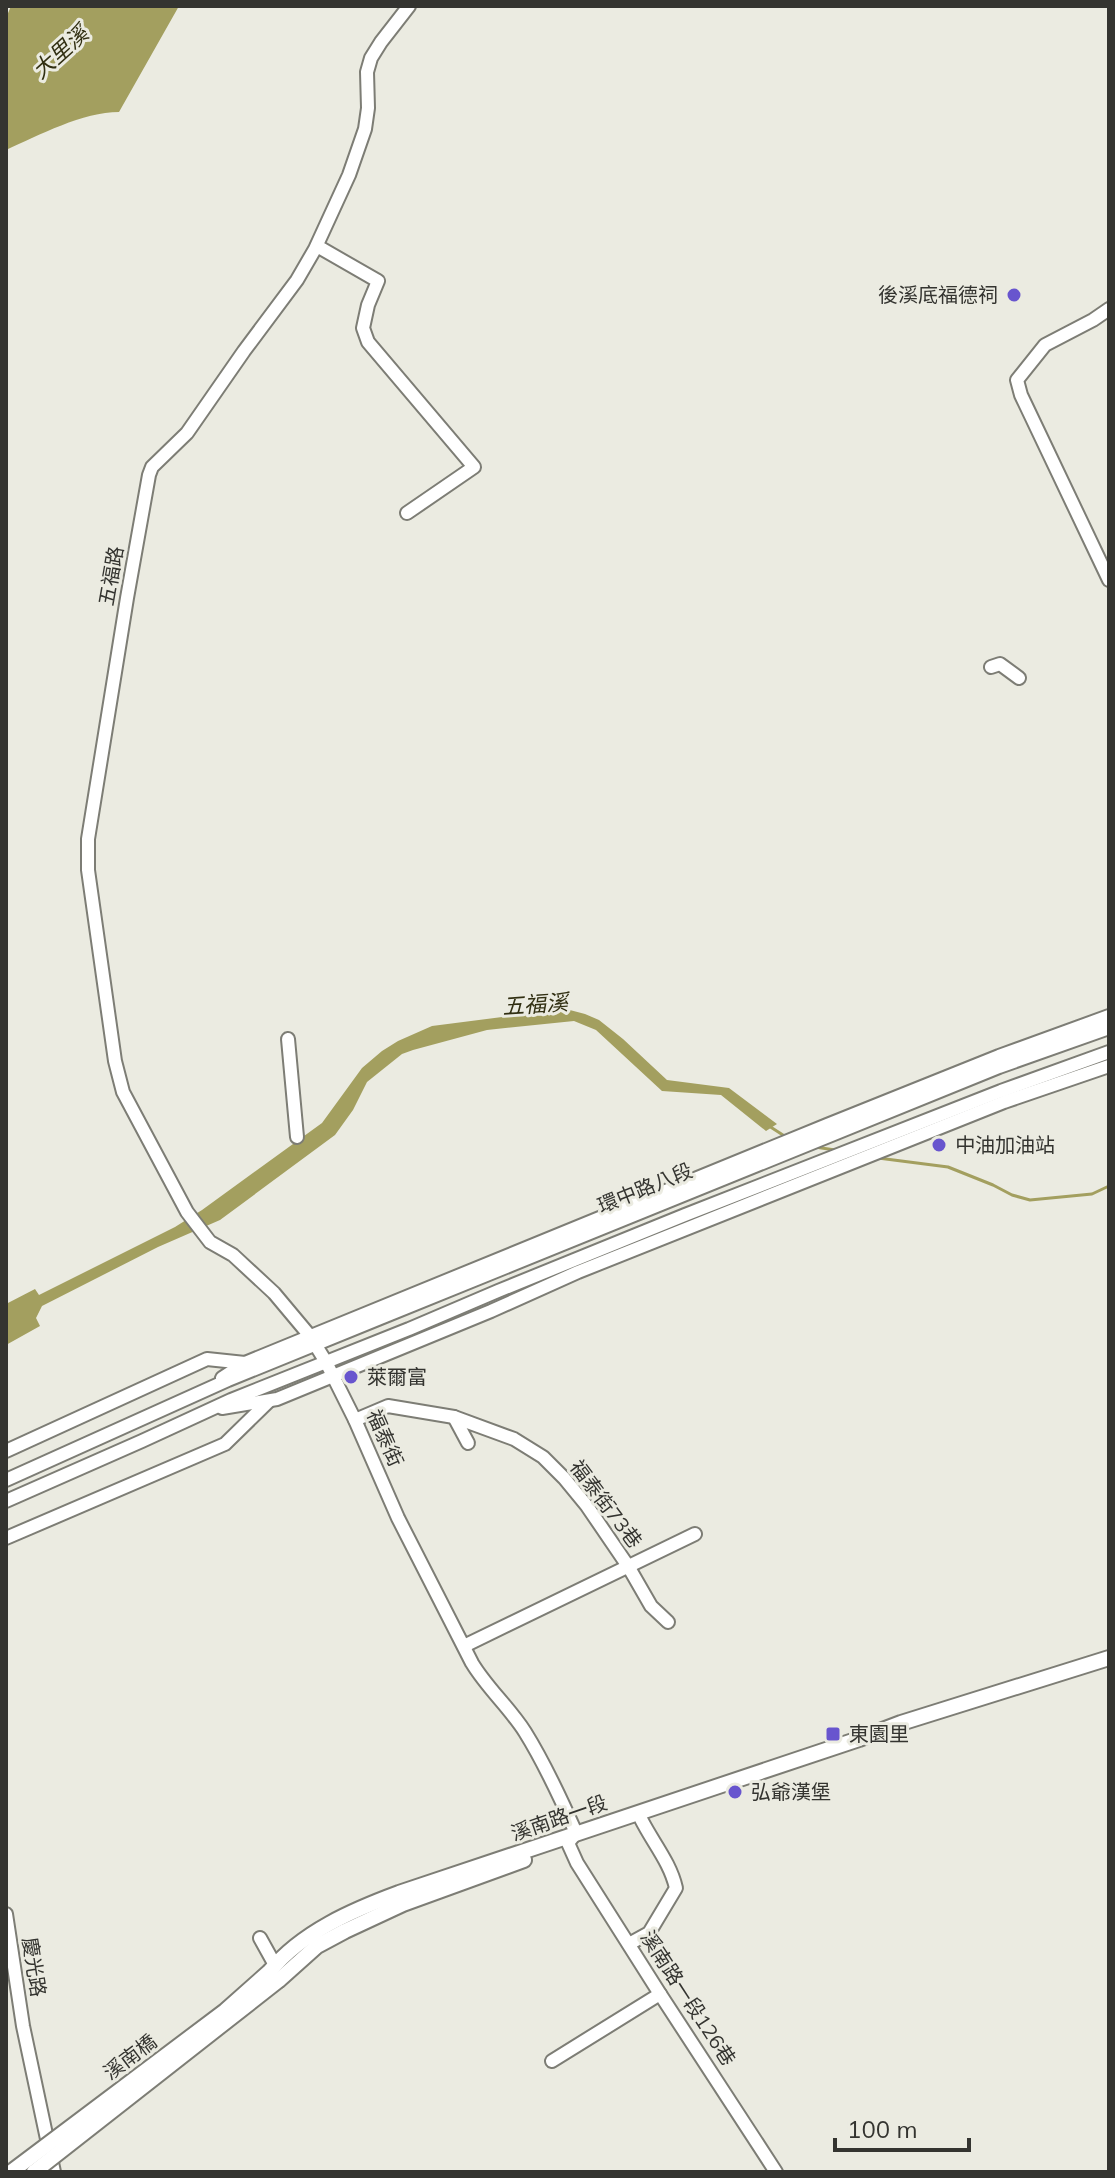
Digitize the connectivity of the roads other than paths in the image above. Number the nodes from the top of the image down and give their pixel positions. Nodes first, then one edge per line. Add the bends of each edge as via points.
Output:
1 (409, 6) edge
2 (317, 246) junction
3 (1109, 309) edge
4 (407, 513) dead end
5 (1109, 580) edge
6 (991, 667) dead end
7 (1019, 678) dead end
8 (1109, 1016) edge
9 (1109, 1028) edge
10 (288, 1039) dead end
11 (1109, 1052) edge
12 (993, 1064) junction
13 (1109, 1066) edge
14 (1007, 1095) junction
15 (297, 1137) dead end
16 (848, 1158) junction
17 (206, 1237) joint
18 (313, 1341) junction
19 (326, 1362) junction
20 (245, 1363) junction
21 (334, 1375) junction
22 (199, 1393) junction
23 (269, 1401) junction
24 (207, 1411) junction
25 (454, 1417) junction
26 (355, 1420) junction
27 (468, 1443) dead end
28 (6, 1451) edge
29 (6, 1480) edge
30 (6, 1501) edge
31 (695, 1534) dead end
32 (6, 1538) edge
33 (628, 1566) junction
34 (668, 1622) dead end
35 (464, 1646) junction
36 (1109, 1658) edge
37 (636, 1818) junction
38 (572, 1838) junction
39 (6, 1914) edge
40 (260, 1938) dead end
41 (629, 1944) junction
42 (275, 1972) junction
43 (660, 1994) junction
44 (552, 2061) dead end
45 (11, 2172) edge
46 (34, 2172) edge
47 (54, 2172) edge
48 (776, 2172) edge

1 - 2 street, 五福路 via 371,58 365,129
2 - 4 street via 378,281 363,328 368,342 474,467
2 - 17 street, 五福路 via 187,433 152,467 88,839 88,870 123,1092 187,1212
3 - 5 street via 1045,345 1017,380
6 - 7 street via 1000,664
8 - 12 street, 環中路八段
9 - 12 street, 環中路八段
10 - 15 street
11 - 14 street, 環中路八段
12 - 14 street
12 - 18 street, 環中路八段
13 - 14 street, 環中路八段
14 - 16 street, 環中路八段
14 - 16 street, 環中路八段 via 898,1144
16 - 19 street, 環中路八段 via 814,1165 685,1215
16 - 21 street, 環中路八段
17 - 18 street, 福泰街 via 274,1293
18 - 19 street, 福泰街
18 - 20 street, 環中路八段
18 - 22 street, 環中路八段
19 - 21 street, 福泰街
19 - 24 street, 環中路八段
20 - 22 street, 環中路八段
20 - 28 street, 環中路八段 via 207,1359
21 - 23 street, 環中路八段
21 - 26 street, 福泰街
22 - 29 street, 環中路八段
23 - 24 street, 環中路八段
23 - 32 street, 環中路八段 via 225,1444
24 - 30 street, 環中路八段
25 - 26 street, 福泰街73巷 via 388,1406
25 - 27 street
25 - 33 street, 福泰街73巷 via 514,1439 543,1457 587,1506
26 - 35 street, 福泰街
31 - 33 street
33 - 34 street, 福泰街73巷 via 651,1606
33 - 35 street
35 - 38 street, 福泰街 via 483,1681 525,1733 562,1802
36 - 37 main road, 溪南路一段 via 875,1731
37 - 38 main road, 溪南路一段
37 - 41 street via 672,1870 676,1888 649,1933
38 - 41 street, 溪南路一段126巷 via 577,1863
38 - 42 main road, 溪南路一段 via 371,1918
39 - 47 street, 慶光路
40 - 42 street
41 - 43 street, 溪南路一段126巷
42 - 45 main road, 溪南橋, bridge
42 - 46 main road, 溪南橋, bridge
43 - 44 street
43 - 48 street, 溪南路一段126巷

